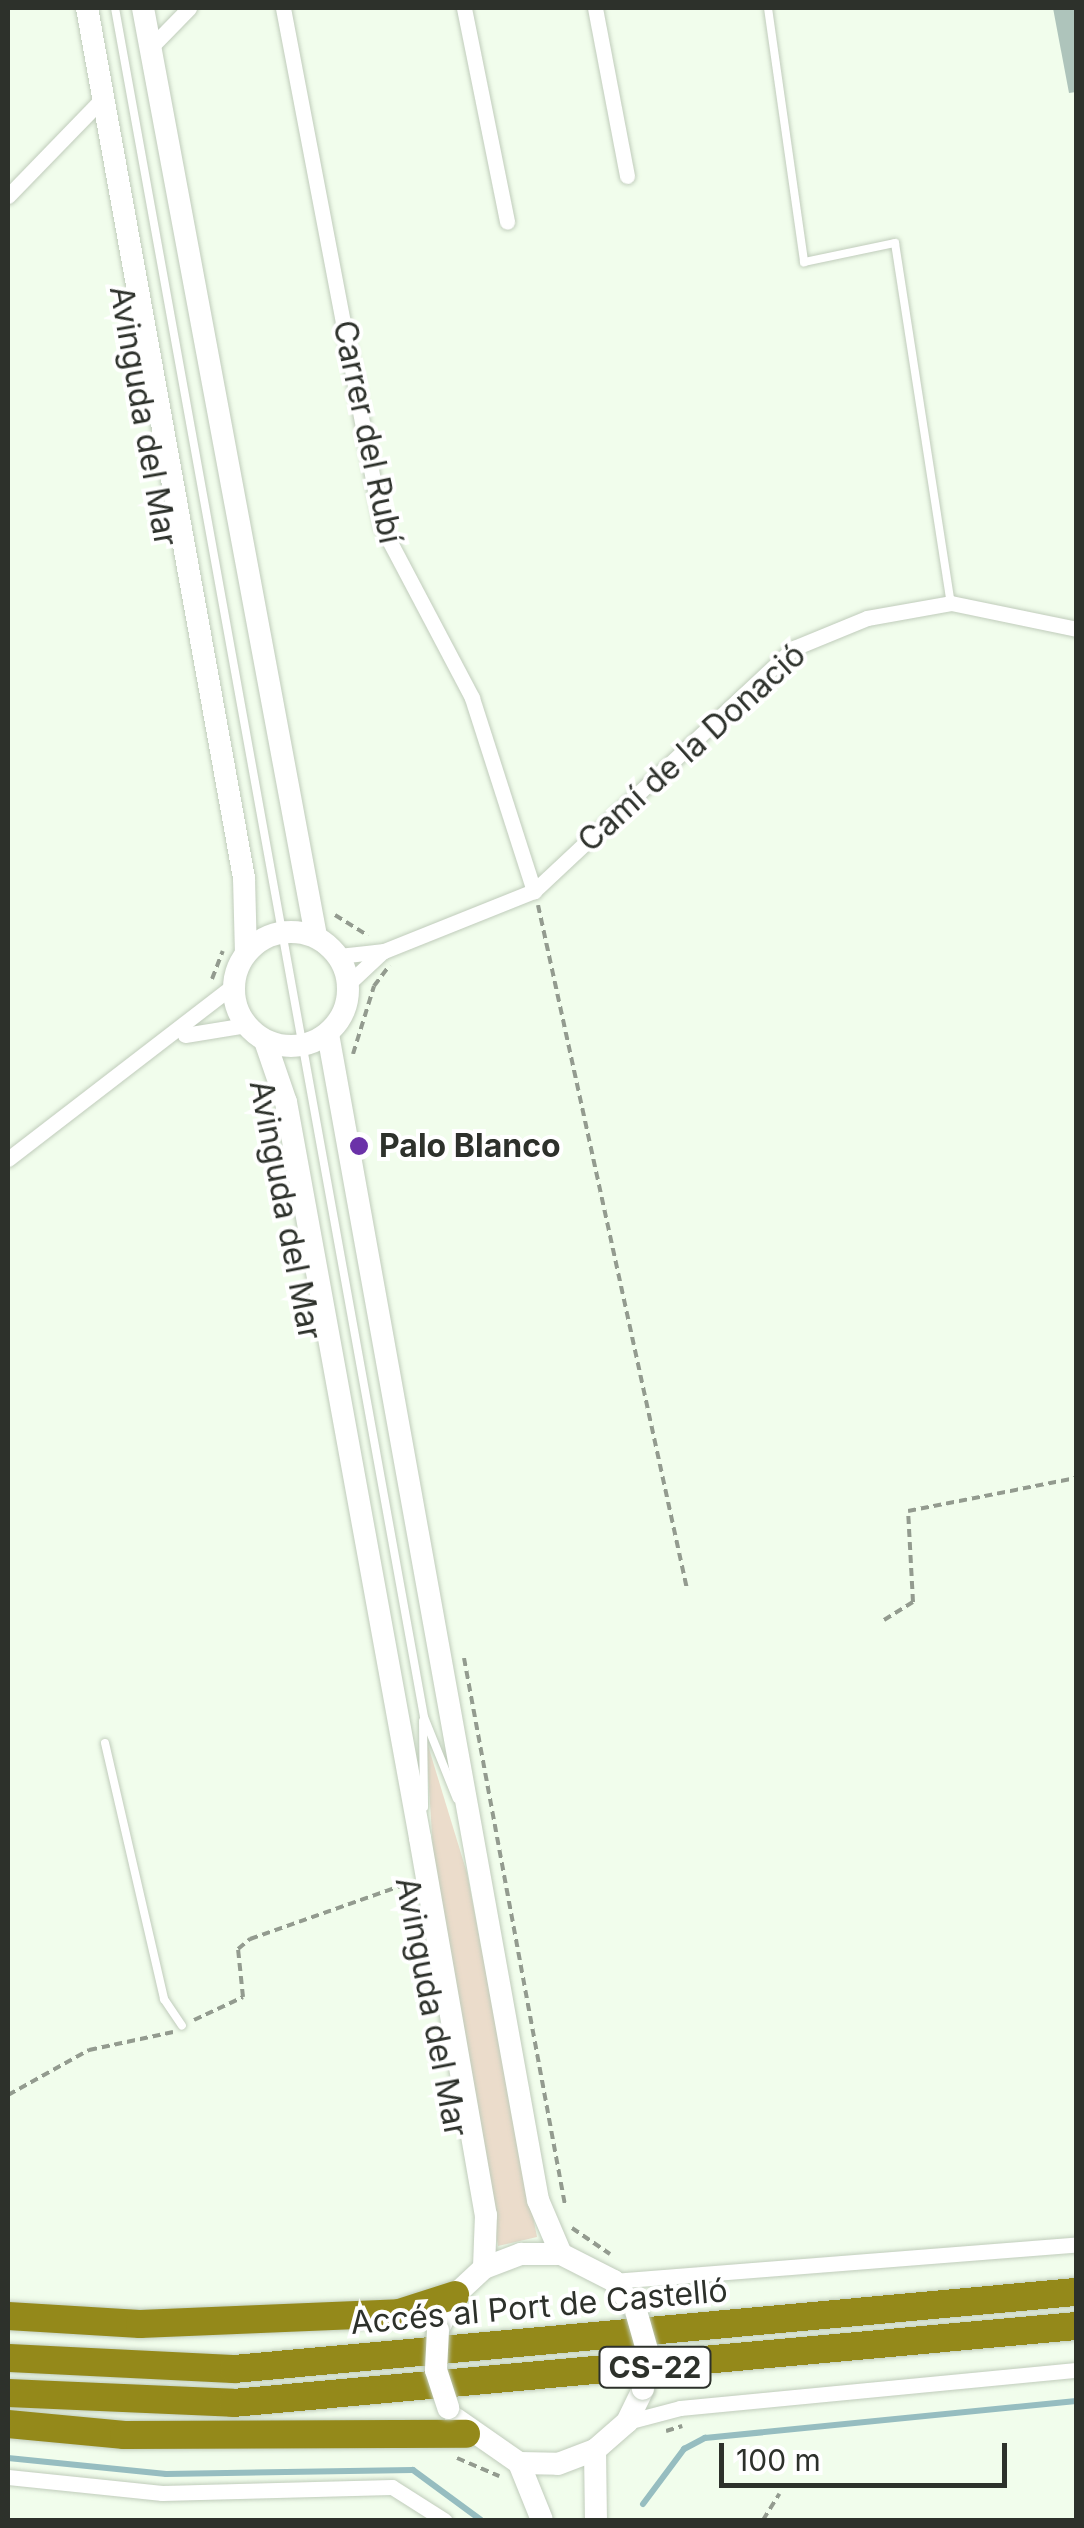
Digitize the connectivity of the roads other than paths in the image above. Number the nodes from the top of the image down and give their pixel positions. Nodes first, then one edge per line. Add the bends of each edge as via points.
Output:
1 (87, 8) edge
2 (116, 8) edge
3 (142, 8) edge
4 (190, 8) edge
5 (283, 8) edge
6 (464, 8) edge
7 (595, 8) edge
8 (768, 8) edge
9 (150, 48) junction
10 (103, 98) junction
11 (627, 176) dead end
12 (8, 196) edge
13 (507, 222) dead end
14 (950, 603) junction
15 (1076, 629) edge
16 (534, 891) junction
17 (281, 931) junction
18 (316, 936) junction
19 (239, 943) junction
20 (384, 951) junction
21 (338, 956) junction
22 (349, 983) junction
23 (233, 986) junction
24 (246, 1025) junction
25 (328, 1034) junction
26 (265, 1041) junction
27 (302, 1046) junction
28 (154, 1048) junction
29 (8, 1159) edge
30 (424, 1716) junction
31 (105, 1743) dead end
32 (470, 1828) junction
33 (420, 1838) junction
34 (182, 2026) road end
35 (1076, 2245) edge
36 (561, 2254) junction
37 (484, 2268) junction
38 (614, 2282) junction
39 (1076, 2292) edge
40 (456, 2295) junction
41 (8, 2316) edge
42 (1076, 2326) edge
43 (8, 2358) edge
44 (1076, 2370) edge
45 (8, 2393) edge
46 (441, 2420) junction
47 (627, 2422) junction
48 (8, 2424) edge
49 (466, 2434) joint
50 (595, 2450) junction
51 (512, 2471) junction
52 (8, 2477) edge
53 (444, 2520) edge
54 (542, 2520) edge
55 (596, 2520) edge

1 - 10 main road, Avinguda del Mar
2 - 17 lane, Avinguda del Mar
3 - 9 main road
4 - 9 street
5 - 16 street, Carrer del Rubí via 382,526 472,698
6 - 13 street
7 - 11 street
8 - 14 lane via 804,262 895,243
9 - 18 main road
10 - 12 street
10 - 19 main road, Avinguda del Mar via 244,878
14 - 15 street, Camí de la Donació
14 - 16 street, Camí de la Donació via 866,618 794,648
16 - 20 street, Camí de la Donació
17 - 18 main road
17 - 19 main road
17 - 27 lane, Avinguda del Mar
18 - 21 main road
19 - 23 main road
20 - 21 street, Camí de la Donació
20 - 22 street, Camí de la Donació
21 - 22 main road
22 - 25 main road
23 - 24 main road
23 - 28 street
24 - 26 main road
24 - 28 street via 209,1025
25 - 27 main road
25 - 32 main road, Avinguda del Mar
26 - 27 main road
26 - 33 main road, Avinguda del Mar via 286,1102
27 - 30 lane, Avinguda del Mar
28 - 29 street
30 - 32 lane, Avinguda del Mar
30 - 33 lane, Avinguda del Mar
31 - 34 lane via 164,1999
32 - 36 main road, Avinguda del Mar via 538,2200
33 - 37 main road, Avinguda del Mar via 417,1881 486,2214
35 - 38 street
36 - 37 main road via 521,2254
36 - 38 main road
37 - 40 main road
38 - 47 main road, bridge via 636,2311 647,2350 643,2389
39 - 43 highway, Accés al Port de Castelló / CS-22 via 234,2369
40 - 41 highway via 399,2313 140,2324
40 - 46 main road, bridge via 438,2330
42 - 45 highway, CS-22 via 234,2404
44 - 47 street via 680,2408
46 - 48 highway via 124,2435
46 - 49 highway
47 - 50 main road
49 - 51 main road
50 - 51 main road
50 - 55 main road
51 - 54 main road
52 - 53 street via 162,2493 392,2487

